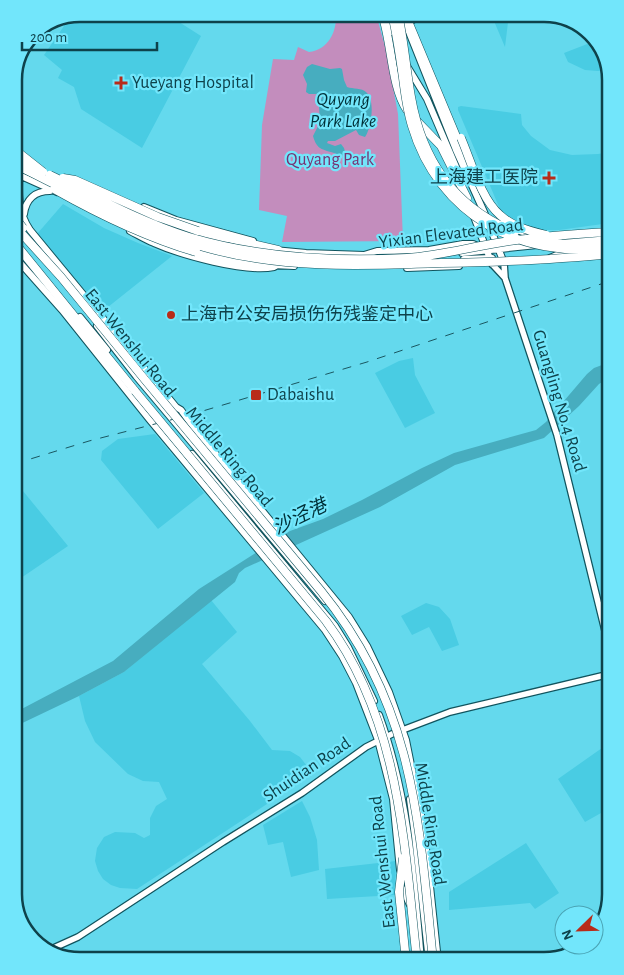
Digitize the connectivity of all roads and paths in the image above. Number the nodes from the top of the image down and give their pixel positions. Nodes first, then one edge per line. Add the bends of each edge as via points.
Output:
1 (384, 23) edge
2 (389, 23) edge
3 (393, 23) edge
4 (401, 23) edge
5 (404, 23) edge
6 (412, 23) edge
7 (412, 23) edge
8 (23, 161) edge
9 (23, 163) edge
10 (23, 164) edge
11 (23, 165) edge
12 (47, 173) junction
13 (23, 178) edge
14 (470, 178) junction
15 (56, 192) junction
16 (467, 198) junction
17 (484, 212) junction
18 (23, 219) junction
19 (23, 227) edge
20 (23, 235) edge
21 (602, 238) edge
22 (602, 238) edge
23 (602, 239) edge
24 (602, 240) edge
25 (602, 240) edge
26 (602, 241) edge
27 (499, 249) junction
28 (278, 250) junction
29 (486, 250) junction
30 (23, 251) edge
31 (23, 252) edge
32 (602, 255) edge
33 (602, 255) edge
34 (23, 258) edge
35 (490, 262) junction
36 (543, 262) joint
37 (504, 263) junction
38 (23, 266) edge
39 (277, 266) junction
40 (403, 268) junction
41 (40, 275) junction
42 (61, 277) junction
43 (505, 278) junction
44 (106, 322) junction
45 (109, 342) junction
46 (235, 499) junction
47 (256, 502) junction
48 (234, 521) junction
49 (279, 553) junction
50 (602, 618) edge
51 (345, 628) junction
52 (361, 636) junction
53 (330, 638) junction
54 (348, 647) junction
55 (602, 676) edge
56 (402, 730) junction
57 (394, 733) junction
58 (387, 736) junction
59 (378, 740) junction
60 (402, 801) junction
61 (394, 822) junction
62 (404, 846) junction
63 (430, 884) junction
64 (402, 888) junction
65 (425, 918) junction
66 (417, 919) junction
67 (55, 947) edge
68 (406, 952) edge
69 (406, 952) edge
70 (416, 952) edge
71 (420, 952) edge
72 (430, 952) edge
73 (430, 952) edge
74 (437, 952) edge

1 - 16 highway via 402,102 441,146
2 - 16 main road via 396,48 430,105
3 - 26 highway, bridge via 411,125 431,170 453,198 486,225 546,248 575,250
4 - 24 highway, bridge via 411,98 420,131 428,153 446,182 487,219 520,235 562,244
5 - 14 main road
6 - 23 highway, bridge via 492,206 509,222 535,232 558,238
7 - 14 highway
8 - 28 main road via 107,199 122,198 176,220
9 - 12 highway, Yixian Elevated Road, bridge
10 - 32 highway, Yixian Elevated Road, bridge via 143,226 201,246 262,259 312,264 412,264
11 - 39 highway, bridge via 99,214 142,234 196,252
12 - 21 highway, Yixian Elevated Road, bridge via 138,217 189,237 285,257 408,258 558,235
12 - 28 highway, bridge via 75,180 198,231
13 - 15 main road
14 - 17 main road
15 - 18 main road via 35,194 25,207
15 - 39 main road via 171,240
16 - 29 main road
17 - 22 main road via 536,237
17 - 27 main road
18 - 44 main road, East Wenshui Road
18 - 45 main road, East Wenshui Road via 34,249
19 - 42 highway, bridge
20 - 42 highway, Middle Ring Road, bridge
25 - 27 main road
27 - 29 main road
27 - 37 main road
28 - 29 main road via 364,255 463,244 473,244
29 - 35 main road
30 - 46 main road, East Wenshui Road via 171,430
31 - 41 highway, Middle Ring Road
33 - 36 highway, bridge
34 - 41 highway
35 - 37 main road
35 - 40 main road
35 - 40 main road via 471,259
35 - 43 main road
36 - 37 main road
37 - 43 main road
38 - 48 main road, East Wenshui Road
39 - 40 main road
41 - 62 highway, Middle Ring Road, bridge via 338,636 365,689 387,749
42 - 72 highway, Middle Ring Road, bridge via 334,606 369,662 388,705 416,806
43 - 50 main road, Guangling No.4 Road via 556,431
44 - 45 main road
44 - 47 main road, East Wenshui Road
45 - 46 main road, East Wenshui Road
46 - 47 main road
46 - 48 main road
46 - 49 main road, East Wenshui Road
47 - 52 main road, East Wenshui Road
48 - 53 main road, East Wenshui Road
49 - 51 main road, East Wenshui Road
49 - 54 main road, East Wenshui Road
51 - 52 main road
51 - 57 main road, East Wenshui Road via 372,675
52 - 56 main road, East Wenshui Road via 389,692
53 - 54 main road
53 - 59 main road, East Wenshui Road via 356,683
54 - 58 main road, East Wenshui Road via 366,681
55 - 56 main road, Shuidian Road via 450,712
56 - 57 main road, Shuidian Road
56 - 63 main road, East Wenshui Road via 424,830
57 - 58 main road, Shuidian Road
57 - 65 main road, East Wenshui Road via 412,811
58 - 59 main road, Shuidian Road
58 - 60 main road, East Wenshui Road
59 - 61 main road, East Wenshui Road via 393,799
59 - 67 main road, Shuidian Road via 302,793 78,937
60 - 61 main road
60 - 66 main road, East Wenshui Road
61 - 64 main road, East Wenshui Road
62 - 68 highway, bridge via 399,892
62 - 70 highway, Middle Ring Road, bridge
63 - 65 main road
63 - 74 main road, East Wenshui Road
64 - 66 main road
64 - 69 main road, East Wenshui Road
65 - 73 main road, East Wenshui Road
66 - 71 main road, East Wenshui Road

